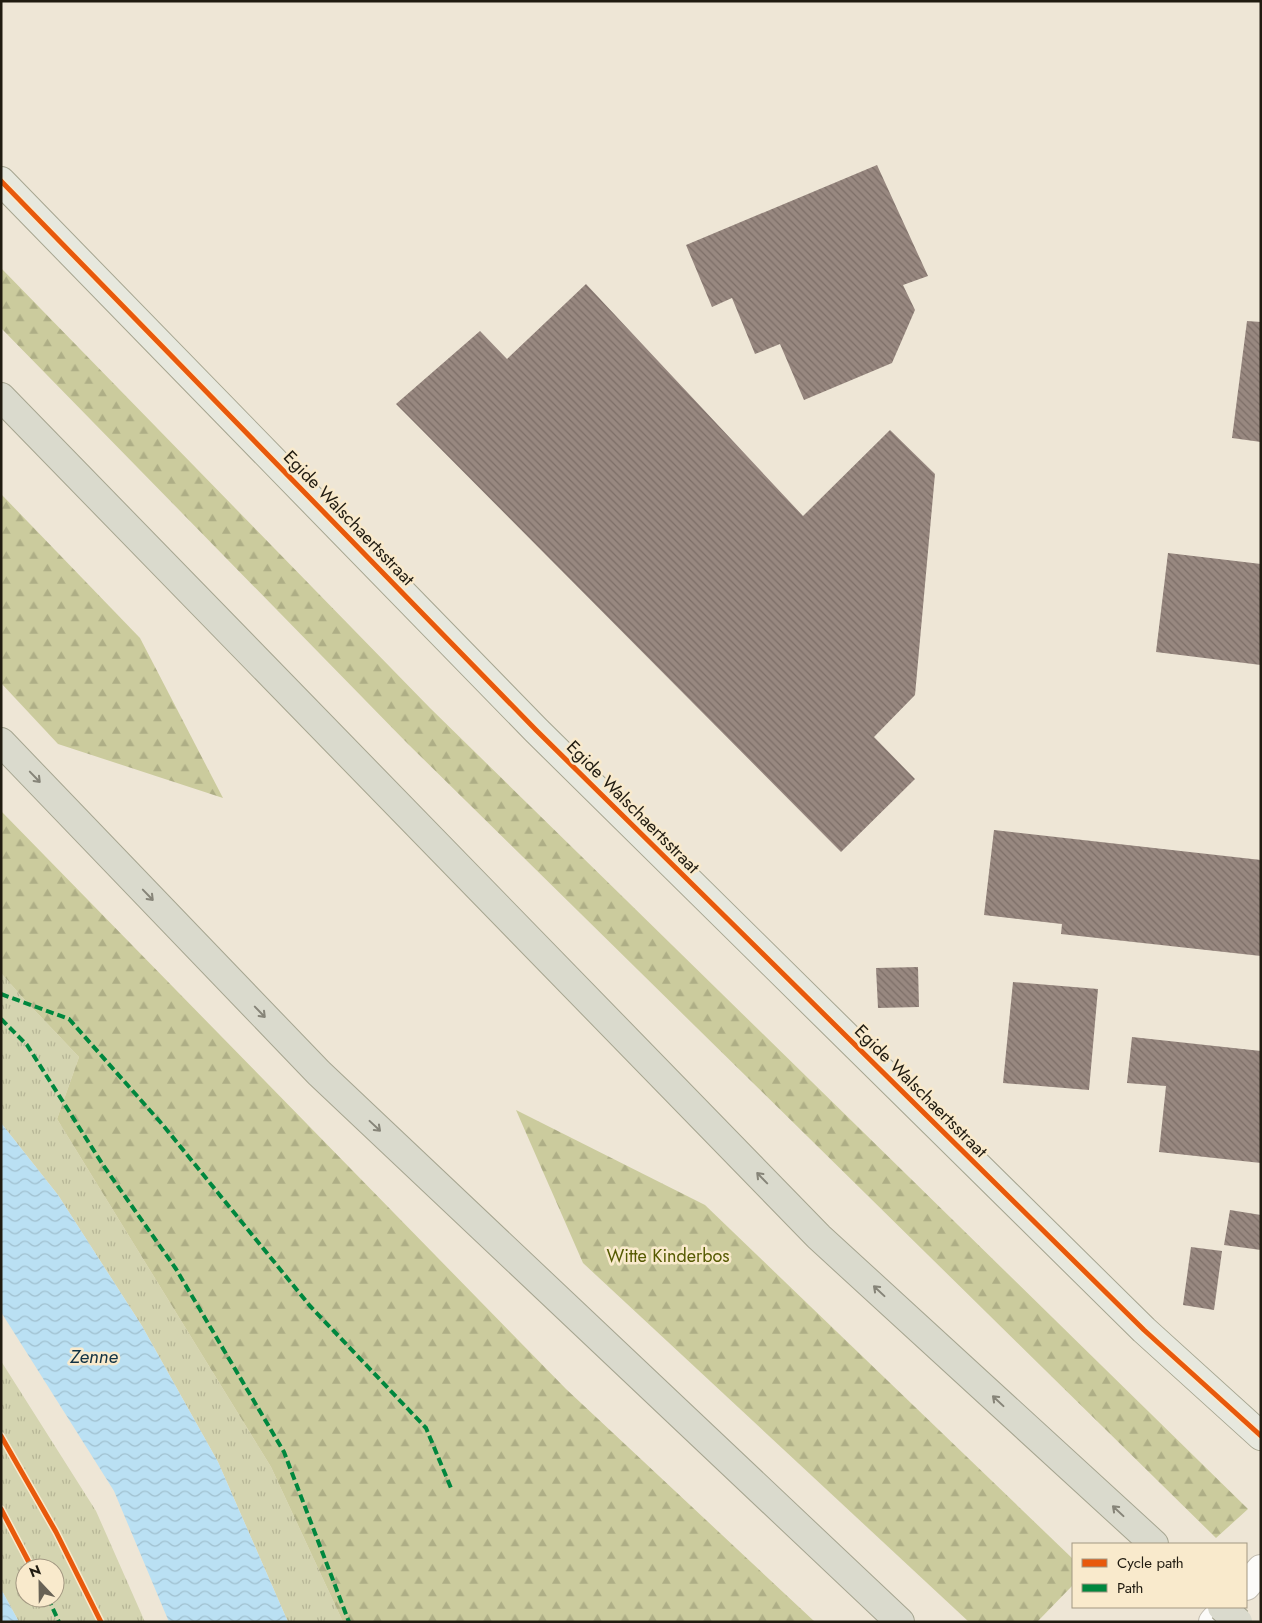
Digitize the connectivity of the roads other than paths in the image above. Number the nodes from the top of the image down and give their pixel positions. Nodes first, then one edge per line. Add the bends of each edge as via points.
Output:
1 (1, 181) edge
2 (1, 397) edge
3 (1, 742) edge
4 (1261, 1436) edge
5 (1153, 1543) edge
6 (1261, 1569) edge
7 (1247, 1585) edge
8 (1223, 1608) edge
9 (1225, 1608) edge
10 (900, 1622) edge
11 (1213, 1622) edge
12 (1238, 1622) edge

1 - 4 main road, Egide Walschaertsstraat via 536,730 1144,1330
5 -> 2 highway via 819,1237
3 -> 10 highway via 319,1073
6 - 7 street
8 - 12 highway, bridge
9 - 11 street

